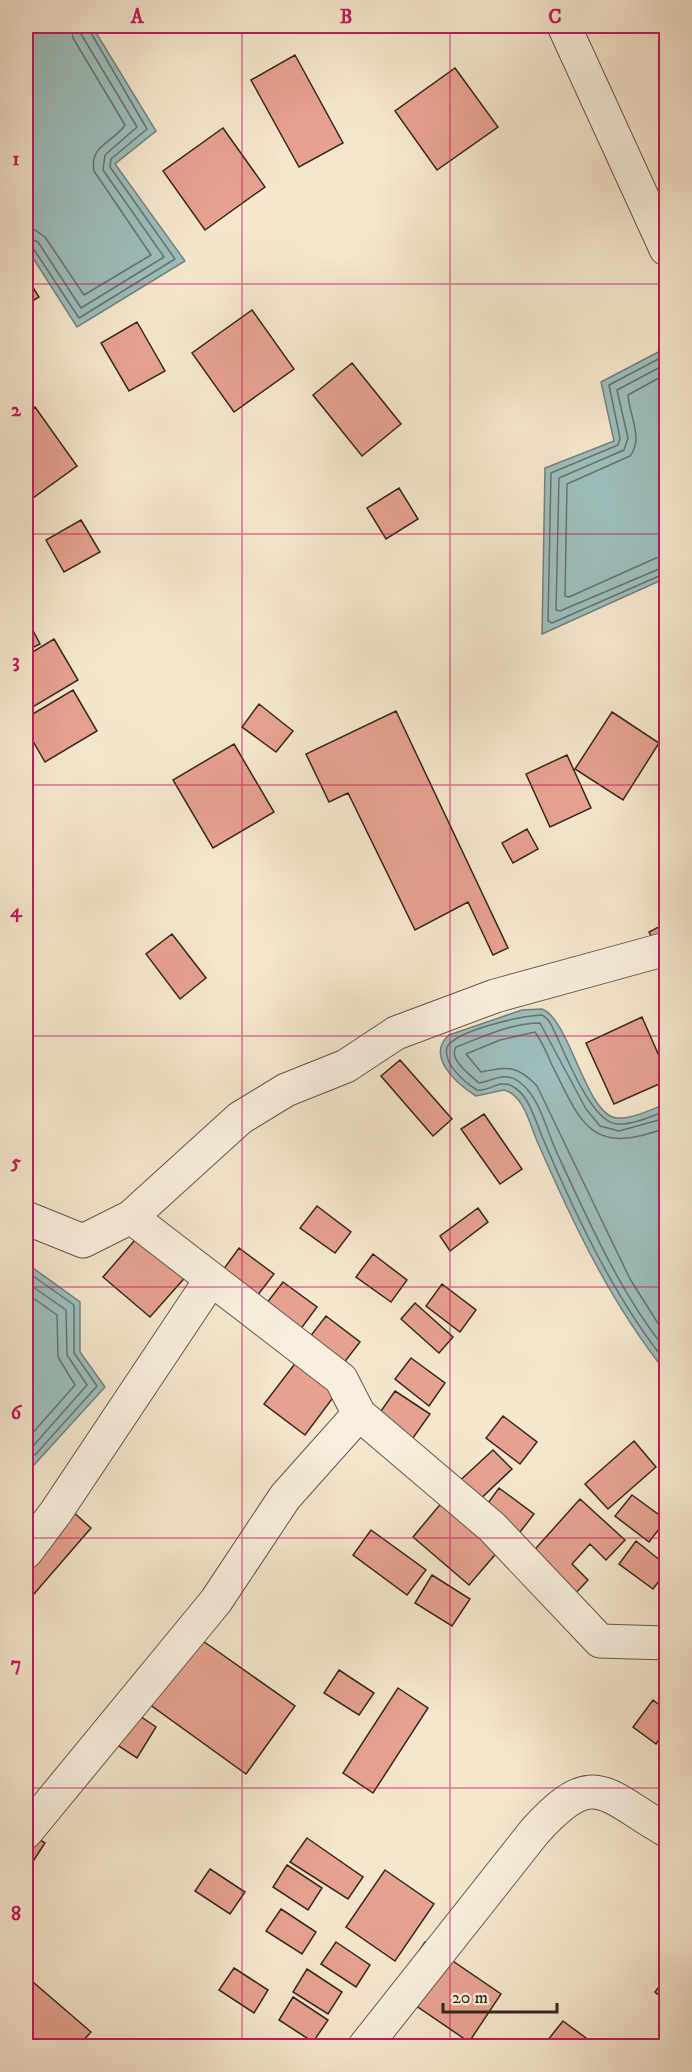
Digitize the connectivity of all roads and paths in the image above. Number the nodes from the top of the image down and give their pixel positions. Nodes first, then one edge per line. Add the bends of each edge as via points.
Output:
1 (564, 26) edge
2 (666, 249) edge
3 (666, 949) edge
4 (131, 1217) junction
5 (26, 1218) edge
6 (210, 1281) junction
7 (359, 1414) junction
8 (26, 1552) edge
9 (666, 1643) edge
10 (666, 1830) edge
11 (26, 1832) edge
12 (365, 2046) edge

1 - 2 street
3 - 4 street via 495,996 396,1033 346,1066 286,1090 240,1119
4 - 5 street via 83,1240
4 - 6 street
6 - 7 street via 340,1379
6 - 8 street
7 - 9 street via 492,1527 600,1641
7 - 11 street via 285,1497 216,1601
10 - 12 street via 607,1793 583,1791 559,1804

